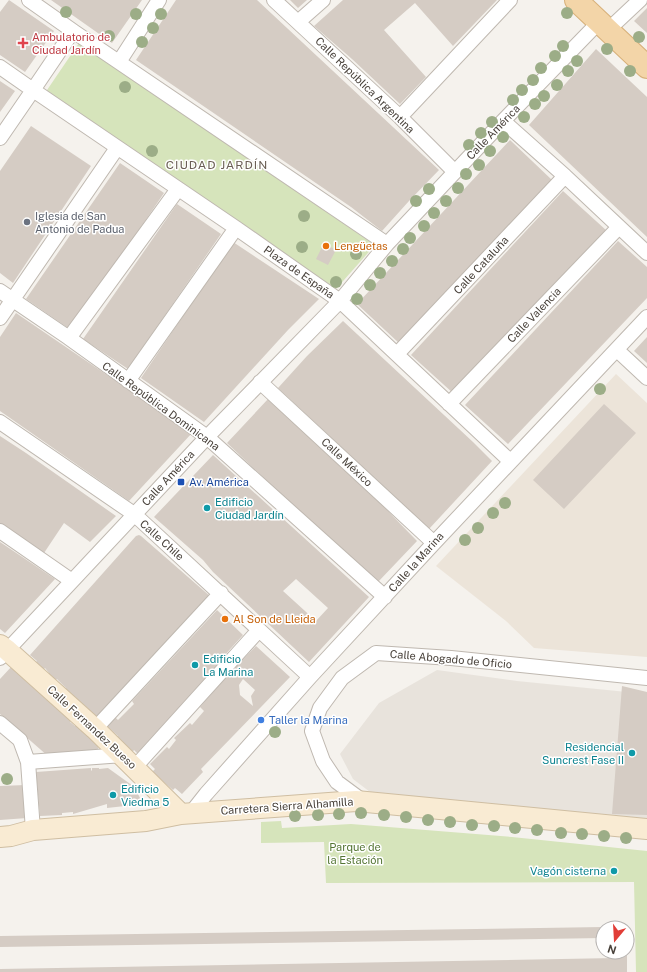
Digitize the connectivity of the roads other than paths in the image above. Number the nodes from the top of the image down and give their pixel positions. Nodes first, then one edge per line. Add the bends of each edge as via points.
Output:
1 (29, 0) edge
2 (159, 0) edge
3 (274, 0) edge
4 (323, 0) edge
5 (510, 0) edge
6 (576, 0) edge
7 (640, 0) edge
8 (298, 22) junction
9 (604, 26) junction
10 (73, 31) junction
11 (119, 62) junction
12 (0, 67) edge
13 (647, 67) edge
14 (33, 90) junction
15 (400, 117) junction
16 (503, 121) junction
17 (0, 138) edge
18 (117, 148) junction
19 (454, 172) junction
20 (565, 176) junction
21 (178, 189) junction
22 (619, 227) junction
23 (236, 228) junction
24 (387, 244) junction
25 (647, 253) edge
26 (0, 291) edge
27 (13, 300) junction
28 (340, 301) junction
29 (647, 317) edge
30 (0, 318) edge
31 (69, 338) junction
32 (617, 350) junction
33 (397, 354) junction
34 (647, 378) edge
35 (128, 381) junction
36 (260, 382) junction
37 (450, 404) junction
38 (0, 422) edge
39 (207, 437) junction
40 (510, 461) junction
41 (134, 514) junction
42 (0, 531) edge
43 (434, 543) junction
44 (72, 581) junction
45 (221, 593) junction
46 (385, 597) junction
47 (260, 630) junction
48 (2, 651) edge
49 (310, 677) junction
50 (647, 678) edge
51 (0, 723) edge
52 (95, 729) junction
53 (129, 761) junction
54 (28, 762) junction
55 (364, 802) junction
56 (186, 813) junction
57 (647, 829) edge
58 (33, 830) junction
59 (0, 837) edge

1 - 10 street
2 - 11 street
3 - 8 street, Calle República Argentina
4 - 8 street
5 - 15 street
6 - 9 main road
7 - 9 street, Calle América
8 - 15 street, Calle República Argentina
9 - 13 main road
9 - 16 street, Calle América
10 - 11 street
10 - 14 street
11 - 24 street
12 - 14 street, Plaza de España
14 - 17 street
14 - 18 street, Plaza de España
15 - 19 street, Calle República Argentina
16 - 19 street, Calle América
16 - 20 street
18 - 21 street, Plaza de España
18 - 27 street
19 - 24 street, Calle América
20 - 22 street
20 - 33 street, Calle Cataluña
21 - 23 street, Plaza de España
21 - 31 street
22 - 25 street
22 - 37 street, Calle Valencia
23 - 28 street, Plaza de España
23 - 35 street
24 - 28 street, Plaza de España
26 - 27 street, Calle República Dominicana
27 - 30 street
27 - 31 street, Calle República Dominicana
28 - 33 street
28 - 36 street, Calle América
29 - 32 street, Calle la Marina
31 - 35 street, Calle República Dominicana
32 - 34 street
32 - 40 street, Calle la Marina
33 - 37 street
35 - 39 street, Calle República Dominicana
36 - 39 street, Calle América
36 - 43 street, Calle México
37 - 40 street
38 - 41 street, Calle Chile
39 - 41 street, Calle América
39 - 46 street, Calle República Dominicana
40 - 43 street, Calle la Marina
41 - 44 street, Calle América
41 - 45 street, Calle Chile
42 - 44 street
43 - 46 street, Calle la Marina
44 - 48 street, Calle América
45 - 47 street, Calle Chile
45 - 52 street
46 - 49 street, Calle la Marina
47 - 49 street, Calle Chile
47 - 53 street
48 - 52 main road, Calle Fernandez Bueso
49 - 56 street, Calle la Marina
50 - 55 street, Calle Abogado de Oficio via 376,653 342,678 320,708 312,731 323,761 338,782
51 - 54 street via 20,740
52 - 53 main road, Calle Fernandez Bueso
53 - 54 street
53 - 56 main road, Calle Fernandez Bueso
54 - 58 street
55 - 56 main road, Carretera Sierra Alhamilla
55 - 57 main road, Carretera Sierra Alhamilla
56 - 58 main road, Carretera Sierra Alhamilla via 146,821
58 - 59 main road, Carretera Sierra Alhamilla

